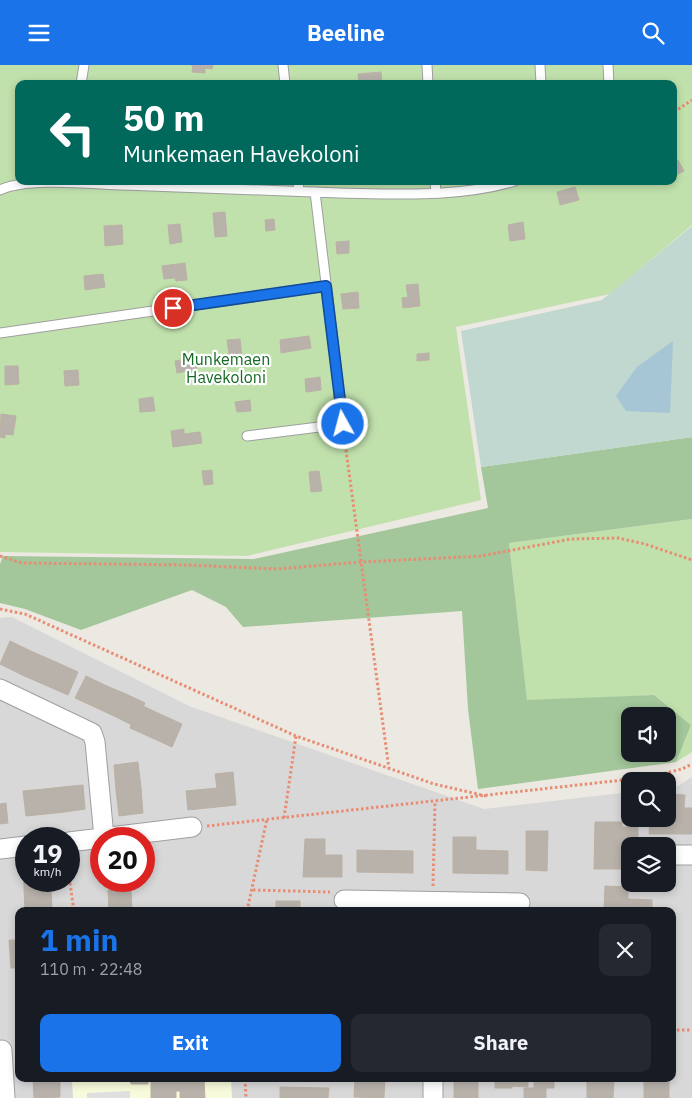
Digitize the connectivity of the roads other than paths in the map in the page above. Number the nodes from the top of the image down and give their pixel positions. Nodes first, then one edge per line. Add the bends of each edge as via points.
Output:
1 (84, 65) edge
2 (283, 65) edge
3 (427, 65) edge
4 (540, 65) edge
5 (608, 65) edge
6 (82, 80) edge
7 (285, 80) edge
8 (428, 80) edge
9 (541, 80) edge
10 (609, 80) edge
11 (15, 185) edge
12 (142, 185) edge
13 (298, 185) edge
14 (435, 185) edge
15 (502, 185) edge
16 (0, 190) edge
17 (299, 191) junction
18 (315, 192) junction
19 (436, 193) junction
20 (326, 286) junction
21 (0, 333) edge
22 (247, 436) dead end
23 (0, 689) edge
24 (103, 827) edge
25 (192, 827) road end
26 (155, 831) edge
27 (15, 847) edge
28 (0, 849) edge
29 (676, 855) edge
30 (692, 855) edge
31 (344, 900) road end
32 (520, 903) dead end
33 (433, 906) edge
34 (2, 1050) dead end
35 (2, 1076) edge
36 (433, 1082) edge
37 (4, 1098) edge
38 (433, 1098) edge

1 - 6 lane
2 - 7 lane
3 - 8 lane
4 - 9 lane
5 - 10 lane
11 - 16 lane
12 - 17 lane
13 - 17 lane
14 - 19 lane
15 - 19 lane
17 - 18 lane
18 - 19 lane
18 - 20 lane
20 - 21 lane
20 - 22 lane via 343,424
23 - 24 street via 92,733 96,742
25 - 26 street
27 - 28 street
29 - 30 street
31 - 33 street
32 - 33 street
34 - 35 street
35 - 37 street
36 - 38 street

